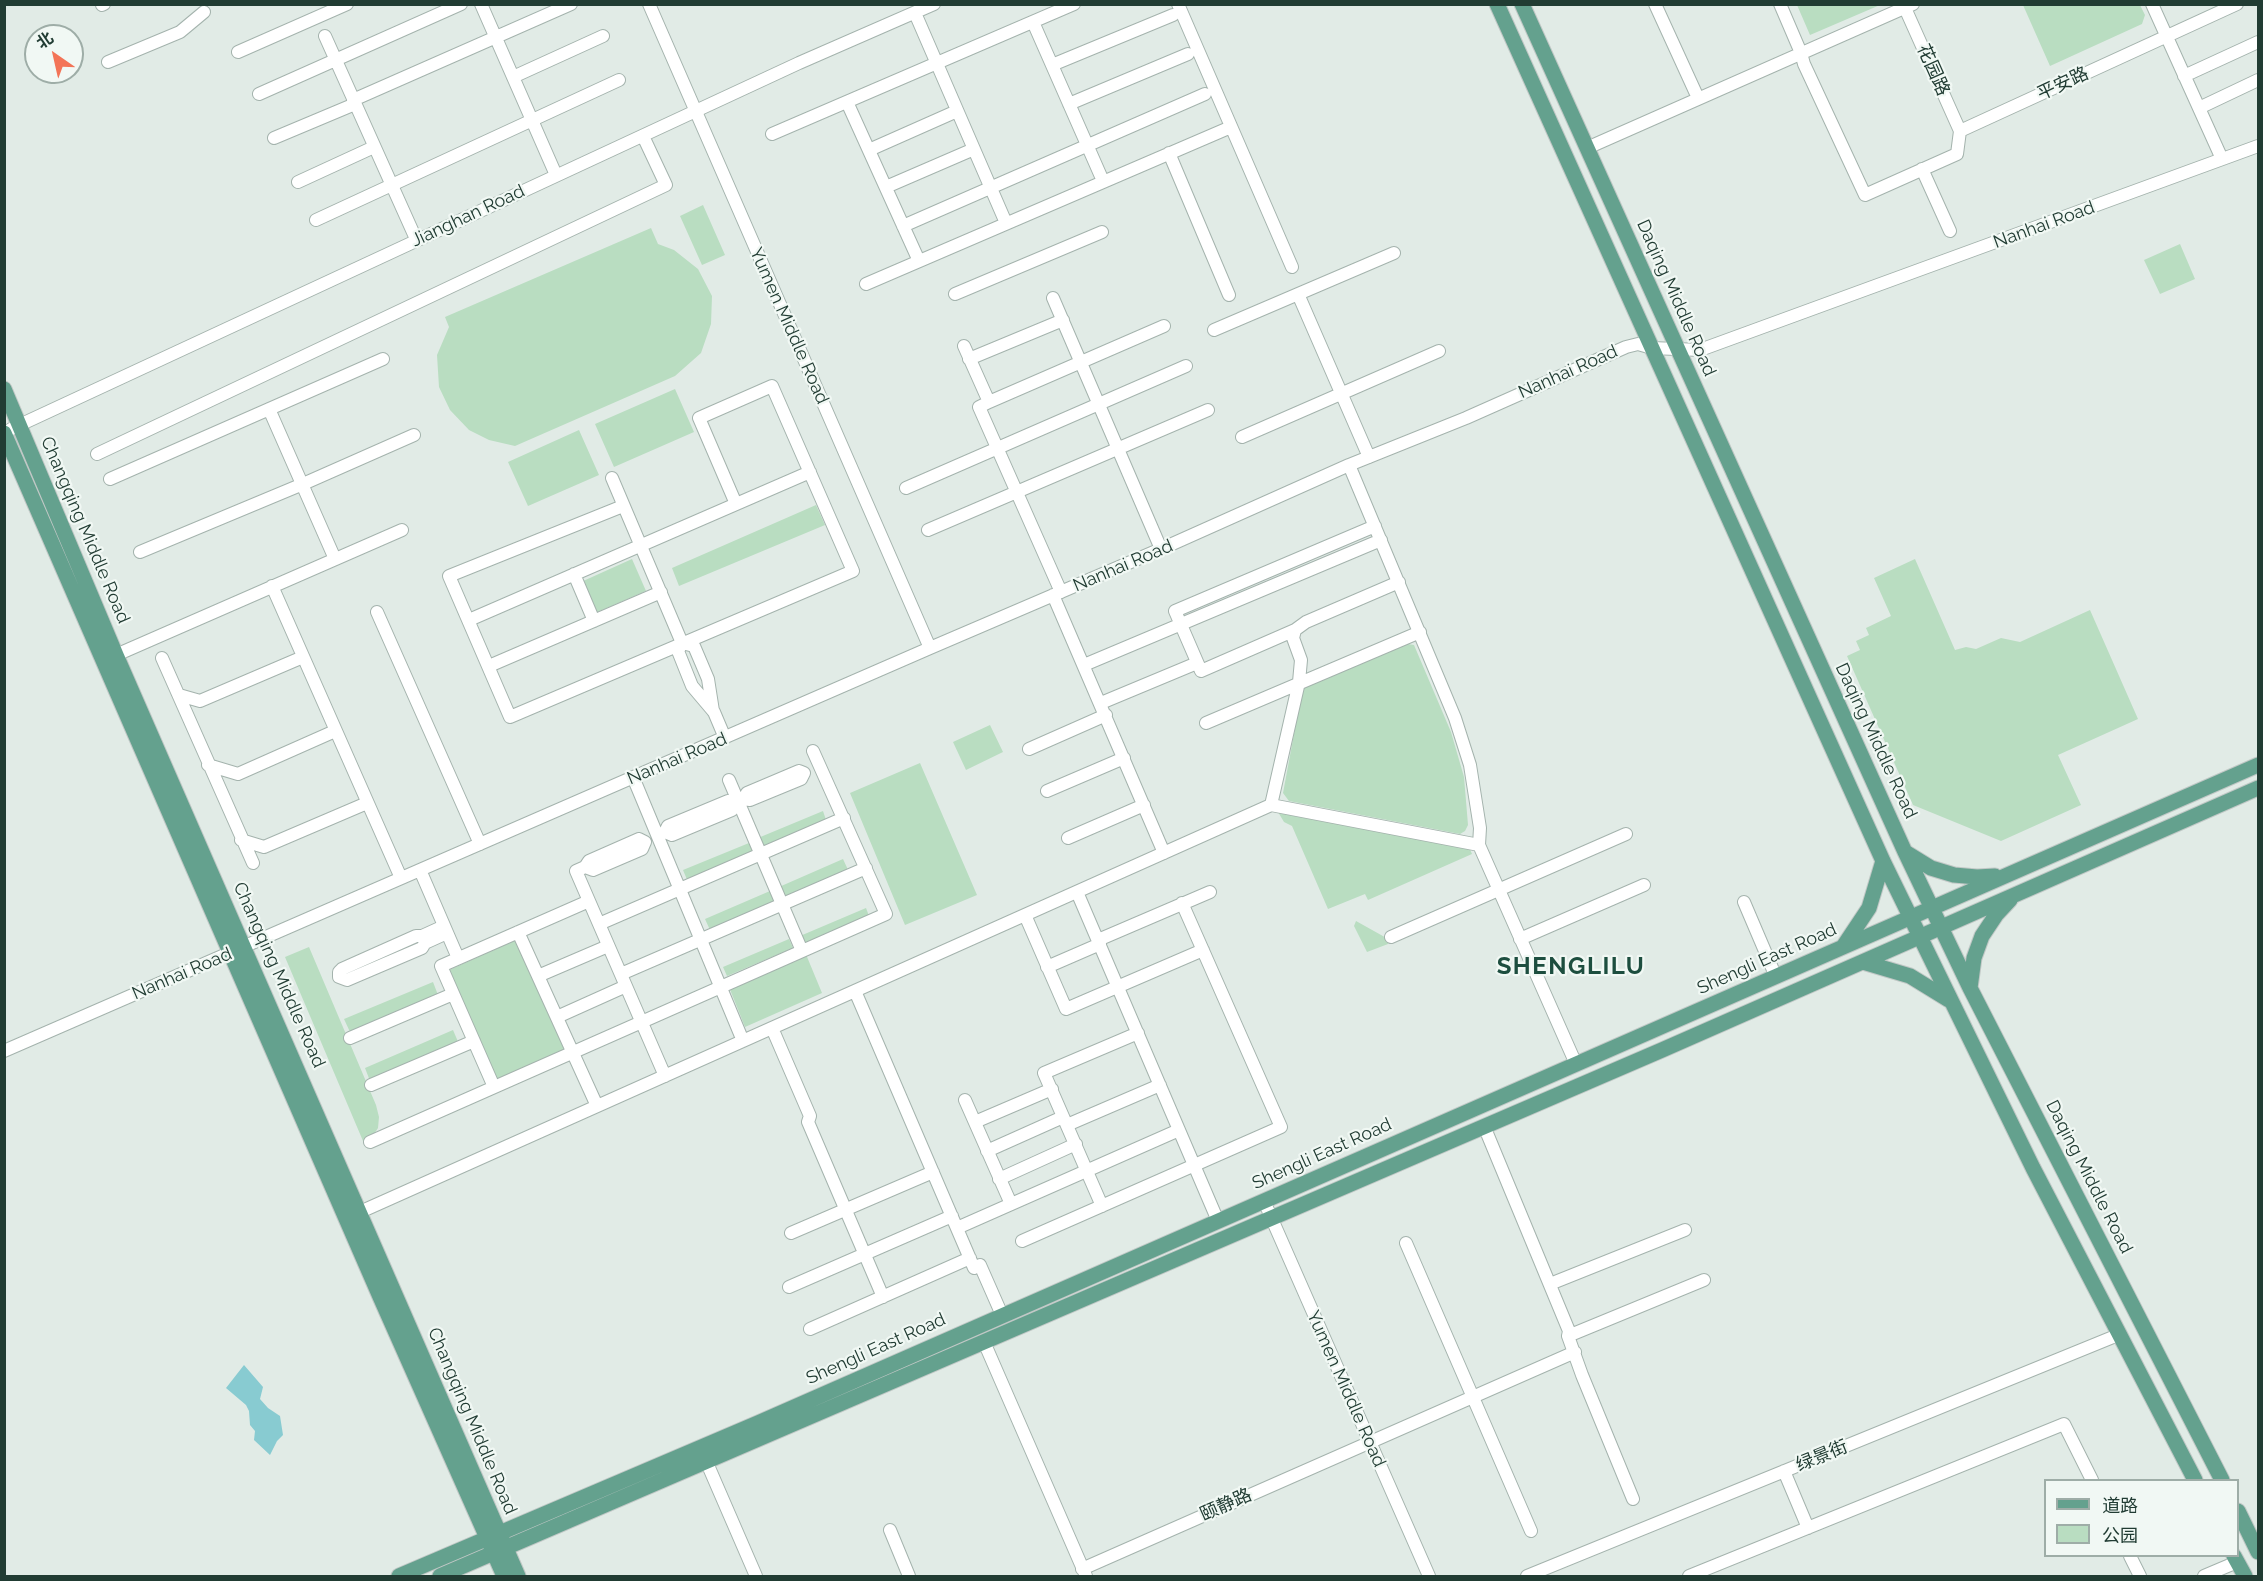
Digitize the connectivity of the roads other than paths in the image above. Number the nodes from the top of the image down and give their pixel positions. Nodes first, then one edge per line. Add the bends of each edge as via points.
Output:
1 (347, 4) edge
2 (461, 4) edge
3 (481, 4) edge
4 (571, 4) edge
5 (649, 4) edge
6 (934, 4) edge
7 (1074, 4) edge
8 (1497, 4) edge
9 (1522, 4) edge
10 (1655, 4) edge
11 (1780, 4) edge
12 (2152, 4) edge
13 (2236, 4) edge
14 (1909, 6) edge
15 (1175, 10) edge
16 (204, 12) dead end
17 (915, 13) junction
18 (1033, 22) junction
19 (325, 36) dead end
20 (603, 36) dead end
21 (2167, 36) junction
22 (495, 38) junction
23 (2259, 42) edge
24 (238, 52) dead end
25 (1801, 53) junction
26 (1188, 54) dead end
27 (336, 60) junction
28 (108, 62) dead end
29 (937, 63) junction
30 (1053, 65) junction
31 (2184, 76) junction
32 (513, 77) junction
33 (619, 80) dead end
34 (2259, 80) edge
35 (259, 94) dead end
36 (1206, 94) dead end
37 (1698, 98) junction
38 (354, 102) junction
39 (847, 102) junction
40 (1069, 104) junction
41 (2199, 108) junction
42 (695, 111) junction
43 (957, 111) junction
44 (532, 120) junction
45 (1231, 127) junction
46 (1960, 132) junction
47 (772, 134) dead end
48 (643, 136) junction
49 (274, 138) dead end
50 (1088, 145) junction
51 (2259, 146) edge
52 (374, 147) junction
53 (1587, 148) junction
54 (974, 149) junction
55 (869, 150) junction
56 (1169, 153) junction
57 (2222, 159) junction
58 (1922, 170) junction
59 (556, 175) junction
60 (298, 182) dead end
61 (1103, 182) junction
62 (392, 185) junction
63 (886, 187) junction
64 (990, 187) junction
65 (316, 220) dead end
66 (1006, 223) junction
67 (903, 226) junction
68 (1950, 231) dead end
69 (1102, 232) dead end
70 (416, 239) junction
71 (1394, 253) dead end
72 (918, 261) junction
73 (1292, 267) dead end
74 (866, 284) dead end
75 (955, 294) dead end
76 (1298, 294) junction
77 (1229, 295) dead end
78 (1053, 298) dead end
79 (1063, 320) junction
80 (1164, 326) dead end
81 (1214, 330) dead end
82 (964, 346) dead end
83 (1652, 348) junction
84 (1677, 349) junction
85 (1439, 351) dead end
86 (383, 359) dead end
87 (969, 359) junction
88 (1081, 362) junction
89 (1186, 366) dead end
90 (4, 389) edge
91 (1341, 394) junction
92 (989, 402) junction
93 (1100, 404) junction
94 (269, 409) junction
95 (1208, 410) dead end
96 (20, 425) junction
97 (4, 432) edge
98 (414, 435) dead end
99 (1242, 437) dead end
100 (998, 448) junction
101 (1118, 449) junction
102 (97, 454) dead end
103 (1369, 457) junction
104 (1349, 465) junction
105 (810, 472) junction
106 (612, 478) dead end
107 (110, 479) dead end
108 (303, 484) junction
109 (906, 488) dead end
110 (1017, 492) junction
111 (736, 504) junction
112 (623, 506) junction
113 (1375, 526) junction
114 (402, 530) dead end
115 (928, 530) dead end
116 (1381, 540) junction
117 (639, 545) junction
118 (1161, 549) junction
119 (140, 552) dead end
120 (335, 559) junction
121 (574, 574) junction
122 (1399, 582) junction
123 (272, 586) junction
124 (661, 592) junction
125 (1057, 593) junction
126 (377, 612) dead end
127 (469, 620) junction
128 (594, 621) junction
129 (1181, 625) junction
130 (1295, 630) junction
131 (1420, 632) junction
132 (682, 643) junction
133 (930, 648) junction
134 (116, 655) junction
135 (303, 657) junction
136 (162, 658) dead end
137 (1197, 663) junction
138 (1084, 665) junction
139 (489, 666) junction
140 (1299, 682) junction
141 (179, 695) junction
142 (1103, 709) junction
143 (1206, 723) dead end
144 (335, 731) junction
145 (725, 738) junction
146 (1029, 749) dead end
147 (813, 751) dead end
148 (1124, 758) junction
149 (208, 765) junction
150 (2259, 765) edge
151 (821, 766) junction
152 (633, 777) junction
153 (729, 780) dead end
154 (2259, 788) edge
155 (1047, 791) dead end
156 (739, 801) junction
157 (367, 803) junction
158 (1144, 805) junction
159 (1271, 805) junction
160 (843, 818) junction
161 (661, 834) junction
162 (1626, 834) dead end
163 (1068, 838) dead end
164 (242, 840) junction
165 (480, 844) junction
166 (1479, 845) junction
167 (1905, 852) junction
168 (1164, 853) junction
169 (760, 854) junction
170 (1883, 861) junction
171 (253, 863) dead end
172 (866, 868) junction
173 (420, 870) junction
174 (2004, 875) junction
175 (401, 878) junction
176 (1644, 885) dead end
177 (679, 889) junction
178 (1498, 889) junction
179 (1077, 892) junction
180 (1210, 892) dead end
181 (2014, 895) junction
182 (589, 901) junction
183 (1744, 902) dead end
184 (1182, 903) junction
185 (782, 905) junction
186 (1932, 908) junction
187 (1025, 915) junction
188 (1910, 918) junction
189 (599, 924) junction
190 (1941, 928) junction
191 (446, 930) junction
192 (519, 932) junction
193 (1391, 937) dead end
194 (1919, 937) junction
195 (1520, 939) junction
196 (424, 940) junction
197 (700, 940) junction
198 (1099, 942) junction
199 (608, 946) junction
200 (1841, 948) junction
201 (238, 950) junction
202 (1203, 950) junction
203 (802, 951) junction
204 (458, 958) junction
205 (1863, 962) junction
206 (1047, 967) junction
207 (621, 974) junction
208 (538, 976) junction
209 (1776, 976) junction
210 (626, 986) junction
211 (720, 987) junction
212 (1118, 987) junction
213 (1970, 988) junction
214 (855, 991) junction
215 (453, 994) junction
216 (1950, 1000) junction
217 (556, 1017) junction
218 (642, 1022) junction
219 (772, 1028) junction
220 (1138, 1033) junction
221 (350, 1038) dead end
222 (474, 1041) junction
223 (743, 1041) junction
224 (4, 1051) edge
225 (573, 1052) junction
226 (1576, 1064) junction
227 (665, 1076) junction
228 (370, 1085) dead end
229 (1160, 1085) junction
230 (494, 1087) junction
231 (1052, 1089) junction
232 (965, 1100) dead end
233 (597, 1106) junction
234 (1065, 1121) junction
235 (975, 1122) junction
236 (1484, 1126) junction
237 (1179, 1130) junction
238 (370, 1142) dead end
239 (1076, 1144) junction
240 (987, 1151) junction
241 (1194, 1165) junction
242 (1087, 1171) junction
243 (933, 1172) junction
244 (999, 1179) junction
245 (1264, 1201) junction
246 (1011, 1204) junction
247 (1102, 1206) junction
248 (846, 1210) junction
249 (360, 1212) junction
250 (1271, 1218) junction
251 (1218, 1221) junction
252 (955, 1222) junction
253 (1685, 1230) dead end
254 (791, 1233) dead end
255 (1022, 1241) dead end
256 (1406, 1243) dead end
257 (865, 1255) junction
258 (970, 1258) junction
259 (1704, 1280) dead end
260 (1550, 1284) junction
261 (789, 1287) dead end
262 (883, 1297) junction
263 (1002, 1315) junction
264 (810, 1329) dead end
265 (2118, 1335) junction
266 (1568, 1336) junction
267 (984, 1342) junction
268 (1575, 1352) junction
269 (1472, 1397) junction
270 (1370, 1442) junction
271 (707, 1463) junction
272 (1784, 1471) junction
273 (2092, 1479) edge
274 (2194, 1479) edge
275 (2221, 1479) edge
276 (1633, 1499) dead end
277 (2239, 1513) edge
278 (1808, 1528) junction
279 (890, 1530) dead end
280 (1531, 1531) dead end
281 (493, 1536) junction
282 (500, 1551) junction
283 (2259, 1552) edge
284 (2130, 1557) edge
285 (2236, 1559) edge
286 (1084, 1573) edge
287 (399, 1576) edge
288 (440, 1576) edge
289 (504, 1576) edge
290 (518, 1576) edge
291 (756, 1576) edge
292 (909, 1576) edge
293 (1429, 1576) edge
294 (1527, 1576) edge
295 (1689, 1576) edge
296 (2140, 1576) edge
297 (2204, 1576) edge
298 (2245, 1576) edge

1 - 24 street
2 - 27 street
3 - 22 street
4 - 22 street
5 - 42 street, Yumen Middle Road
6 - 17 street, Jianghan Road
7 - 18 street
8 - 83 main road
9 - 53 main road, Daqing Middle Road
10 - 37 street
11 - 25 street
12 - 21 street
13 - 21 street, 平安路
14 - 25 street
14 - 46 street, 花园路
15 - 30 street
15 - 45 street
16 - 28 street via 180,32
17 - 29 street
17 - 42 street, Jianghan Road
18 - 29 street
18 - 30 street
19 - 27 street
20 - 32 street
21 - 31 street
21 - 46 street, 平安路
22 - 32 street
22 - 38 street
23 - 31 street
25 - 37 street
25 - 58 street via 1865,195
26 - 40 street
27 - 35 street
27 - 38 street
29 - 39 street
29 - 43 street
30 - 40 street
31 - 41 street
32 - 44 street
33 - 44 street
34 - 41 street
36 - 50 street
37 - 53 street
38 - 49 street
38 - 52 street
39 - 47 street
39 - 55 street
40 - 50 street
41 - 57 street
42 - 48 street, Jianghan Road
42 - 133 street, Yumen Middle Road
43 - 54 street
43 - 55 street
44 - 59 street
44 - 62 street
45 - 56 street
45 - 73 street
46 - 58 street via 1957,154
48 - 59 street, Jianghan Road
48 - 102 street via 666,185
50 - 61 street
50 - 64 street
51 - 57 street, Nanhai Road
52 - 60 street
52 - 62 street
53 - 84 main road, Daqing Middle Road
54 - 63 street
54 - 64 street
55 - 63 street
56 - 61 street
56 - 77 street
57 - 84 street, Nanhai Road via 1700,350
58 - 68 street
59 - 70 street, Jianghan Road
61 - 66 street
62 - 65 street
62 - 70 street
63 - 67 street
64 - 66 street
64 - 67 street
66 - 72 street
67 - 72 street
69 - 75 street
70 - 96 street, Jianghan Road
71 - 76 street
72 - 74 street
76 - 81 street
76 - 91 street
78 - 79 street
79 - 87 street
79 - 88 street
80 - 88 street
82 - 87 street
83 - 84 street, Nanhai Road
83 - 103 street, Nanhai Road via 1638,344 1626,347
83 - 170 main road
84 - 167 main road, Daqing Middle Road
85 - 91 street
86 - 94 street
87 - 92 street
88 - 92 street
88 - 93 street
89 - 93 street
90 - 96 main road, Changqing Middle Road
91 - 99 street
91 - 103 street
92 - 100 street via 979,407
93 - 100 street
93 - 101 street
94 - 107 street
94 - 108 street
95 - 101 street
96 - 97 street, Jianghan Road
96 - 134 main road, Changqing Middle Road
97 - 201 main road, Changqing Middle Road
98 - 108 street
100 - 109 street
100 - 110 street
101 - 110 street
101 - 118 street
103 - 104 street, Nanhai Road
104 - 113 street
104 - 118 street, Nanhai Road
105 - 111 street
105 - 111 street via 772,386 699,418
105 - 132 street via 853,571
106 - 112 street
108 - 119 street
108 - 120 street
110 - 115 street
110 - 125 street
111 - 117 street
112 - 117 street
112 - 127 street via 448,576
113 - 116 street
113 - 129 street via 1175,611
114 - 120 street
116 - 122 street
116 - 129 street
117 - 121 street
117 - 124 street
118 - 125 street, Nanhai Road
120 - 123 street
121 - 127 street
121 - 128 street
122 - 130 street
122 - 131 street
123 - 134 street
123 - 135 street
124 - 128 street
124 - 132 street
125 - 133 street, Nanhai Road
125 - 138 street
126 - 165 street
127 - 139 street
128 - 139 street
129 - 137 street
129 - 138 street
130 - 137 street via 1201,670
130 - 140 street via 1293,638 1301,660
131 - 140 street
131 - 166 street via 1470,765
132 - 139 street via 510,717
132 - 145 street via 678,651 692,686 714,712
133 - 145 street, Nanhai Road
134 - 201 main road, Changqing Middle Road
135 - 141 street via 200,701
135 - 144 street
136 - 141 street
137 - 142 street
138 - 142 street
140 - 143 street
140 - 159 street
141 - 149 street
142 - 146 street
142 - 148 street
144 - 149 street via 238,774
144 - 157 street
145 - 152 street, Nanhai Road
147 - 151 street
148 - 155 street
148 - 158 street
149 - 164 street
150 - 174 main road, Shengli East Road
151 - 156 street via 747,793
151 - 160 street
152 - 161 street
152 - 165 street, Nanhai Road
153 - 156 street
154 - 181 main road, Shengli East Road
156 - 161 street via 728,801 668,826
156 - 169 street
157 - 164 street via 264,847
157 - 175 street
158 - 163 street
158 - 168 street
159 - 166 street
159 - 168 street
160 - 169 street
160 - 172 street
161 - 177 street
161 - 182 street via 645,842 639,839 589,861 576,871
162 - 178 street
164 - 171 street
165 - 173 street, Nanhai Road
166 - 178 street
167 - 174 main road via 1930,868 1954,875
167 - 186 main road, Daqing Middle Road
168 - 179 street
169 - 177 street
169 - 185 street
170 - 188 main road
170 - 200 main road via 1869,908
172 - 185 street
172 - 203 street via 886,914
173 - 175 street, Nanhai Road
173 - 191 street
174 - 186 main road, Shengli East Road
175 - 201 street, Nanhai Road
176 - 195 street
177 - 189 street
177 - 197 street
178 - 193 street
178 - 195 street
179 - 187 street
179 - 198 street
180 - 184 street
181 - 190 main road, Shengli East Road
181 - 213 main road via 1982,936
182 - 189 street
182 - 192 street
183 - 209 street
184 - 198 street
184 - 202 street
185 - 197 street
185 - 203 street
186 - 188 main road, Shengli East Road
186 - 190 main road, Daqing Middle Road
187 - 206 street
187 - 214 street
188 - 194 main road
188 - 200 main road, Shengli East Road
189 - 199 street
190 - 194 main road, Shengli East Road
190 - 213 main road, Daqing Middle Road
191 - 196 street
191 - 204 street
192 - 204 street
192 - 208 street
194 - 205 main road, Shengli East Road
194 - 216 main road
195 - 226 street
196 - 196 street via 416,936 342,969 339,977 347,980 422,948
197 - 207 street
197 - 211 street
198 - 206 street
198 - 212 street
199 - 207 street
199 - 208 street
200 - 209 main road, Shengli East Road
201 - 224 street, Nanhai Road
201 - 249 main road, Changqing Middle Road
201 - 281 main road, Changqing Middle Road via 377,1290
202 - 212 street
202 - 241 street via 1281,1127
203 - 211 street
204 - 215 street via 441,966
205 - 216 main road via 1910,976
205 - 236 main road, Shengli East Road
206 - 212 street via 1066,1009
207 - 210 street
208 - 217 street
209 - 226 main road, Shengli East Road
210 - 217 street
210 - 218 street
211 - 218 street
211 - 223 street
212 - 220 street
213 - 275 main road, Daqing Middle Road
214 - 219 street
214 - 243 street
215 - 221 street
215 - 222 street
216 - 265 main road
217 - 225 street
218 - 225 street
218 - 227 street
219 - 223 street
219 - 248 street
220 - 229 street
220 - 231 street via 1044,1073
222 - 228 street
222 - 230 street
223 - 227 street
225 - 230 street
225 - 233 street
226 - 245 main road, Shengli East Road
227 - 233 street
229 - 234 street
229 - 237 street
230 - 238 street
231 - 234 street
231 - 235 street
232 - 235 street
233 - 249 street
234 - 239 street
234 - 240 street
235 - 240 street
236 - 250 main road, Shengli East Road
236 - 260 street
237 - 241 street
237 - 242 street
239 - 242 street
239 - 244 street
240 - 244 street
241 - 247 street
241 - 251 street
242 - 246 street
242 - 247 street
243 - 248 street
243 - 252 street
244 - 246 street
245 - 250 street, Yumen Middle Road
245 - 251 main road, Shengli East Road
246 - 252 street
247 - 255 street
248 - 254 street
248 - 257 street
249 - 281 main road, Changqing Middle Road
250 - 267 main road, Shengli East Road
250 - 270 street, Yumen Middle Road
251 - 263 main road, Shengli East Road
252 - 257 street
252 - 258 street
253 - 260 street
256 - 269 street
257 - 261 street
257 - 262 street
258 - 262 street
258 - 263 street via 974,1268 980,1265
259 - 266 street
260 - 266 street
262 - 264 street
263 - 281 main road, Shengli East Road
265 - 272 street, 绿景街
265 - 274 main road
266 - 268 street
267 - 271 main road, Shengli East Road
267 - 286 street
268 - 269 street, 颐静路
268 - 276 street
269 - 270 street, 颐静路
269 - 280 street
270 - 286 street, 颐静路
270 - 293 street, Yumen Middle Road
271 - 282 main road, Shengli East Road
271 - 291 street
272 - 278 street
272 - 294 street, 绿景街
273 - 278 street via 2064,1424
277 - 283 main road
278 - 295 street
279 - 292 street
281 - 282 main road, Changqing Middle Road
281 - 287 main road, Shengli East Road
282 - 288 main road, Shengli East Road
282 - 289 main road, Changqing Middle Road
282 - 290 main road, Changqing Middle Road
284 - 296 street
285 - 297 street
285 - 298 main road

